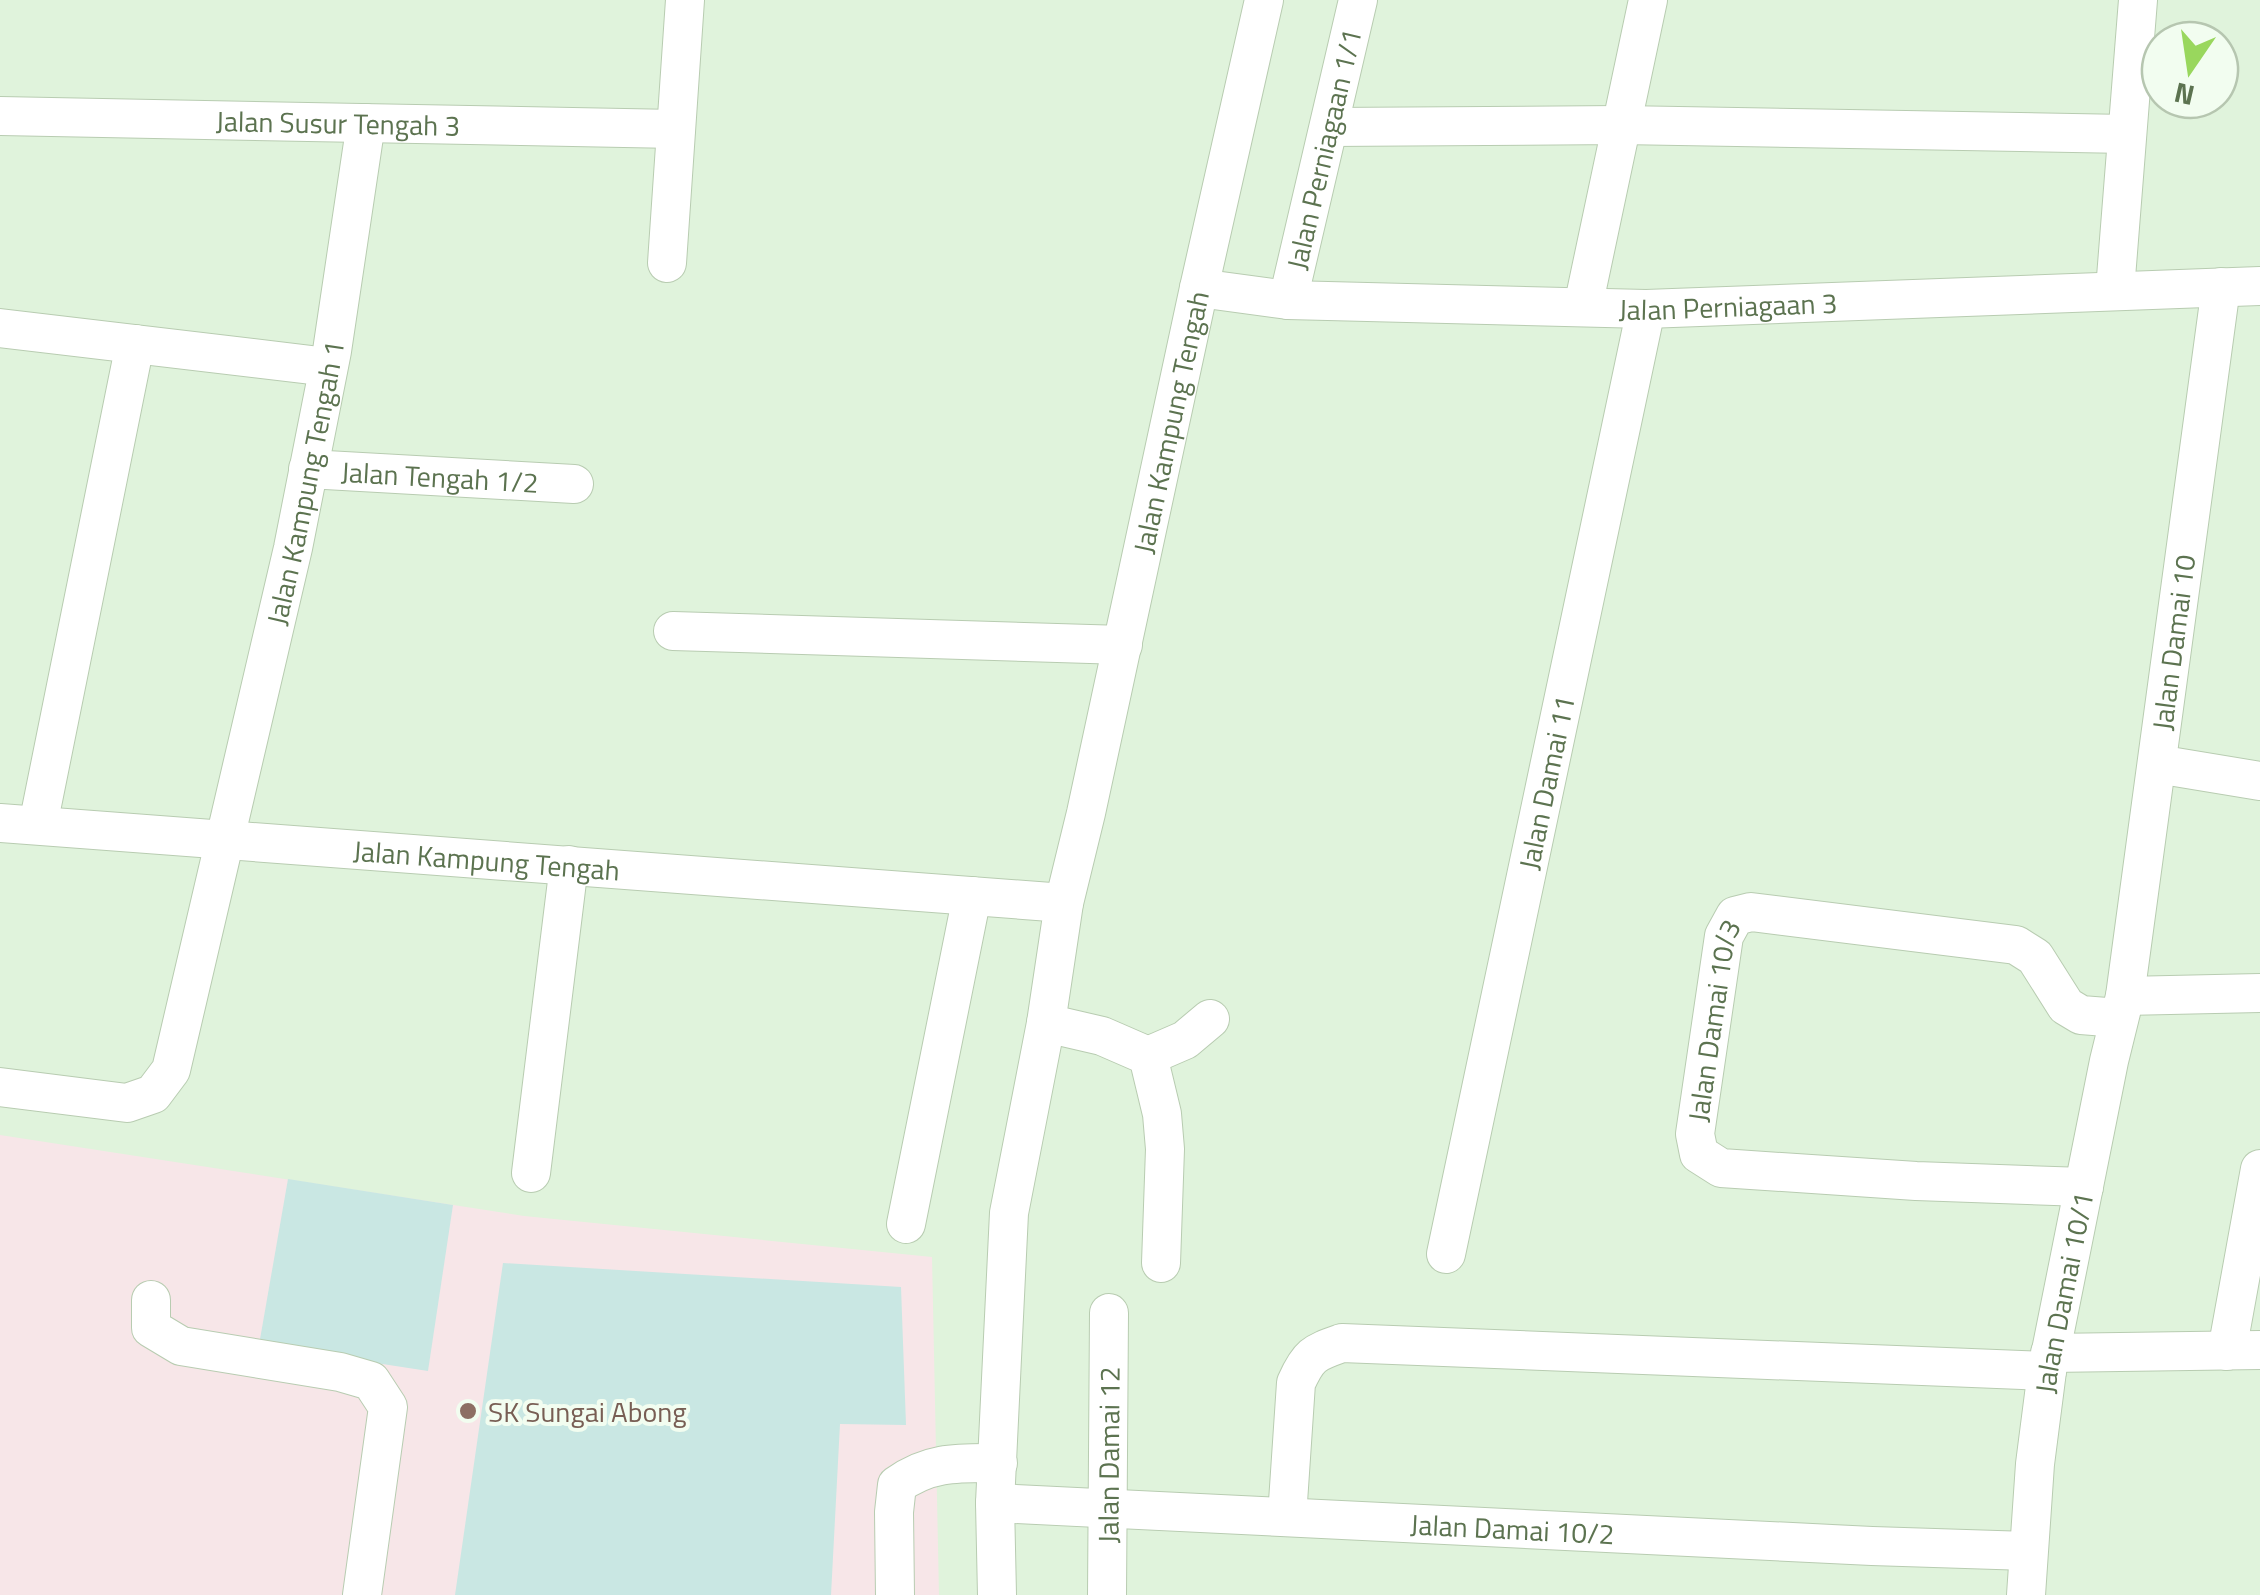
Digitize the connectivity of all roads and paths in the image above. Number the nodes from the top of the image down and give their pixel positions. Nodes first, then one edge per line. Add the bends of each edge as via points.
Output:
1 (684, 0) edge
2 (1264, 0) edge
3 (1358, 0) edge
4 (1648, 0) edge
5 (2138, 0) edge
6 (0, 116) edge
7 (366, 123) junction
8 (1622, 125) junction
9 (1329, 126) junction
10 (676, 129) junction
11 (2127, 134) junction
12 (667, 263) dead end
13 (2260, 286) edge
14 (2221, 287) junction
15 (1199, 288) junction
16 (2115, 290) junction
17 (1288, 300) junction
18 (1583, 307) junction
19 (1646, 309) junction
20 (0, 328) edge
21 (135, 344) junction
22 (328, 368) junction
23 (308, 469) junction
24 (574, 484) dead end
25 (673, 631) dead end
26 (1122, 645) junction
27 (2156, 764) junction
28 (2260, 781) edge
29 (0, 823) edge
30 (38, 825) junction
31 (226, 839) junction
32 (569, 865) junction
33 (972, 896) junction
34 (1064, 904) junction
35 (2260, 993) edge
36 (2122, 1007) junction
37 (1210, 1019) dead end
38 (1046, 1023) junction
39 (1148, 1056) junction
40 (0, 1087) edge
41 (2260, 1169) edge
42 (531, 1173) dead end
43 (2084, 1187) junction
44 (906, 1224) dead end
45 (1446, 1254) dead end
46 (1162, 1263) dead end
47 (151, 1300) dead end
48 (1109, 1313) dead end
49 (2244, 1351) edge
50 (2048, 1362) junction
51 (998, 1463) junction
52 (995, 1503) junction
53 (1108, 1508) junction
54 (1287, 1516) junction
55 (2028, 1551) junction
56 (362, 1595) edge
57 (895, 1595) edge
58 (997, 1595) edge
59 (1107, 1595) edge
60 (2026, 1595) edge

1 - 10 street
2 - 15 street, Jalan Kampung Tengah
3 - 9 street, Jalan Perniagaan 1/1
4 - 8 street
5 - 11 street
6 - 7 street, Jalan Susur Tengah 3
7 - 10 street, Jalan Susur Tengah 3
7 - 22 street, Jalan Kampung Tengah 1
8 - 9 street
8 - 11 street
8 - 18 street
9 - 17 street, Jalan Perniagaan 1/1
10 - 12 street
11 - 16 street
13 - 14 street, Jalan Perniagaan 3
14 - 16 street, Jalan Perniagaan 3
14 - 27 street, Jalan Damai 10
15 - 17 street, Jalan Perniagaan 3
15 - 26 street, Jalan Kampung Tengah
16 - 19 street, Jalan Perniagaan 3
17 - 18 street, Jalan Perniagaan 3
18 - 19 street, Jalan Perniagaan 3
19 - 45 street, Jalan Damai 11
20 - 21 street
21 - 22 street
21 - 30 street
22 - 23 street, Jalan Kampung Tengah 1
23 - 24 street, Jalan Tengah 1/2
23 - 31 street, Jalan Kampung Tengah 1
25 - 26 street
26 - 34 street, Jalan Kampung Tengah
27 - 28 street
27 - 36 street, Jalan Damai 10
29 - 30 street, Jalan Kampung Tengah
30 - 31 street, Jalan Kampung Tengah
31 - 32 street, Jalan Kampung Tengah
31 - 40 street, Jalan Kampung Tengah 1 via 171,1070 153,1094 127,1103
32 - 33 street, Jalan Kampung Tengah
32 - 42 street
33 - 34 street, Jalan Kampung Tengah
33 - 44 street
34 - 38 street, Jalan Kampung Tengah
35 - 36 street
36 - 43 street, Jalan Damai 10/1
36 - 43 street, Jalan Damai 10/3 via 2081,1015 2066,1006 2036,957 2016,945 1751,912 1734,916 1724,936 1695,1134 1699,1154 1721,1168
37 - 39 street via 1185,1040
38 - 39 street
38 - 51 street, Jalan Kampung Tengah via 1009,1213
39 - 46 street via 1166,1148
41 - 49 street
43 - 50 street, Jalan Damai 10/1
47 - 56 street via 151,1328 180,1346 371,1380 388,1408
48 - 53 street, Jalan Damai 12
49 - 50 street
50 - 54 street via 1342,1343 1316,1352 1296,1383
50 - 55 street, Jalan Damai 10/1
51 - 52 street, Jalan Kampung Tengah
51 - 57 street via 948,1463 897,1485
52 - 53 street, Jalan Damai 10/2
52 - 58 street, Jalan Kampung Tengah
53 - 54 street, Jalan Damai 10/2
53 - 59 street, Jalan Damai 12
54 - 55 street, Jalan Damai 10/2
55 - 60 street, Jalan Damai 10/1

